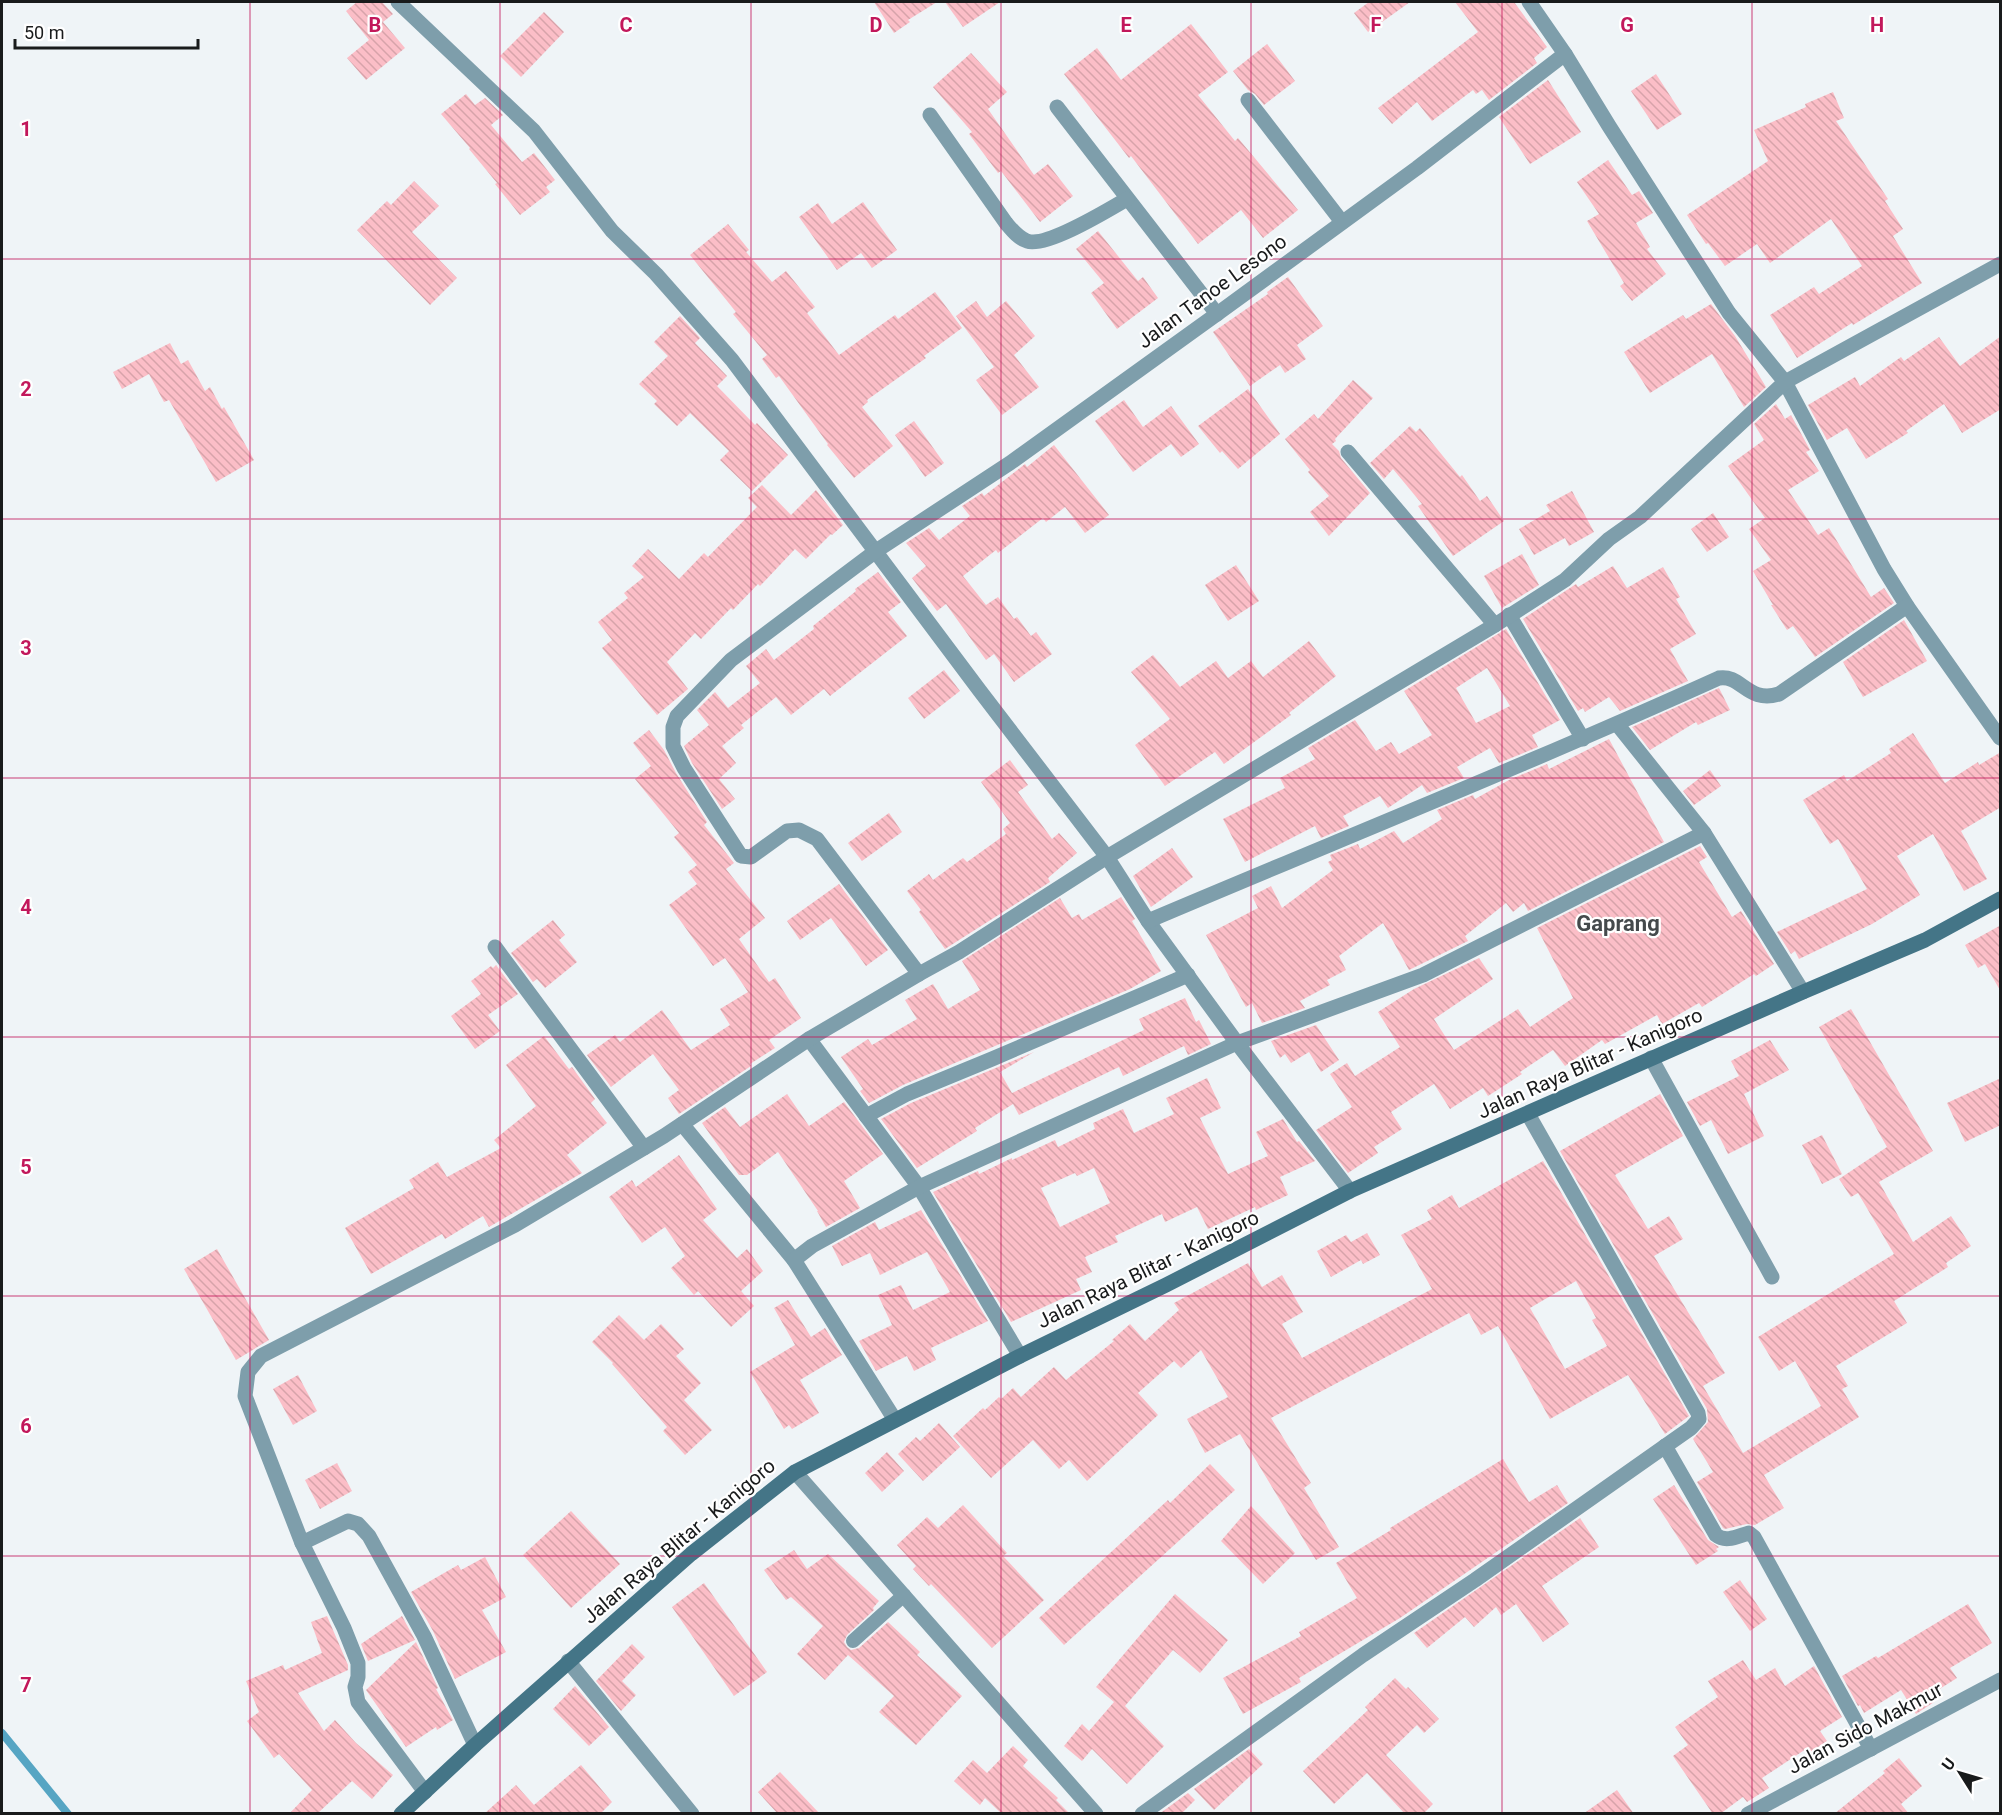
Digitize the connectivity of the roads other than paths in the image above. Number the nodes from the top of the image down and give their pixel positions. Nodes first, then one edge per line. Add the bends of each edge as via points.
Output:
1 (398, 2) edge
2 (1529, 2) edge
3 (1565, 54) junction
4 (1248, 100) dead end
5 (1057, 107) dead end
6 (930, 115) dead end
7 (1127, 199) junction
8 (1342, 222) junction
9 (2001, 264) edge
10 (1217, 314) junction
11 (1785, 382) junction
12 (1348, 452) dead end
13 (876, 551) junction
14 (1907, 606) junction
15 (1509, 615) junction
16 (1495, 625) junction
17 (1617, 724) junction
18 (2001, 738) edge
19 (1583, 739) junction
20 (1704, 833) junction
21 (1107, 857) junction
22 (2001, 899) edge
23 (1148, 921) junction
24 (495, 947) dead end
25 (919, 974) junction
26 (1188, 975) junction
27 (1803, 992) junction
28 (809, 1039) junction
29 (1237, 1043) junction
30 (1651, 1059) junction
31 (1527, 1114) junction
32 (866, 1116) junction
33 (682, 1124) junction
34 (644, 1148) junction
35 (919, 1187) junction
36 (1350, 1191) junction
37 (794, 1260) junction
38 (1772, 1277) dead end
39 (1020, 1356) junction
40 (895, 1420) junction
41 (1665, 1446) junction
42 (795, 1472) junction
43 (302, 1543) junction
44 (904, 1595) junction
45 (853, 1641) dead end
46 (568, 1661) junction
47 (2001, 1680) edge
48 (475, 1745) junction
49 (1871, 1749) junction
50 (425, 1792) junction
51 (401, 1814) edge
52 (692, 1814) edge
53 (1096, 1814) edge
54 (1142, 1814) edge
55 (1748, 1814) edge

1 - 13 street via 534,131 612,231 732,360
2 - 3 street
3 - 8 street, Jalan Tanoe Lesono
3 - 11 street via 1729,313
4 - 8 street
5 - 7 street
6 - 7 street via 1006,223 1026,241 1037,242 1066,232
7 - 10 street
8 - 10 street, Jalan Tanoe Lesono
9 - 11 street
10 - 13 street, Jalan Tanoe Lesono via 1010,463
11 - 14 street
11 - 15 street via 1566,580
12 - 16 street
13 - 21 street
13 - 25 street, Jalan Tanoe Lesono via 731,660 677,716 671,736 684,768 741,856 751,857 787,831 799,830 817,839
14 - 17 street via 1779,694 1761,697 1724,677
14 - 18 street
15 - 16 street
15 - 19 street
16 - 21 street
17 - 19 street
17 - 20 street
19 - 23 street
20 - 27 street
20 - 29 street via 1423,975
21 - 23 street
21 - 25 street
22 - 27 main road, Jalan Raya Blitar - Kanigoro via 1925,940
23 - 26 street
24 - 34 street
25 - 28 street
26 - 29 street
26 - 32 street via 907,1094
27 - 30 main road, Jalan Raya Blitar - Kanigoro
28 - 32 street
28 - 33 street
29 - 35 street
29 - 36 street
30 - 31 main road, Jalan Raya Blitar - Kanigoro
30 - 38 street
31 - 36 main road, Jalan Raya Blitar - Kanigoro
31 - 41 street via 1698,1413 1695,1425
32 - 35 street
33 - 34 street
33 - 37 street
34 - 43 street via 515,1225 261,1356 248,1372 245,1396
35 - 37 street via 812,1245
35 - 39 street
36 - 39 main road, Jalan Raya Blitar - Kanigoro
37 - 40 street
39 - 40 main road, Jalan Raya Blitar - Kanigoro
40 - 42 main road, Jalan Raya Blitar - Kanigoro
41 - 49 street via 1716,1535 1727,1539 1749,1533 1754,1537
41 - 54 street
42 - 44 street
42 - 46 main road, Jalan Raya Blitar - Kanigoro via 690,1554
43 - 48 street via 348,1521 358,1524 369,1536 424,1636
43 - 50 street via 358,1663 358,1702
44 - 45 lane
44 - 53 street
46 - 48 main road, Jalan Raya Blitar - Kanigoro
46 - 52 street
47 - 49 street, Jalan Sido Makmur
48 - 50 main road, Jalan Raya Blitar - Kanigoro
49 - 55 street, Jalan Sido Makmur
50 - 51 main road, Jalan Raya Blitar - Kanigoro

